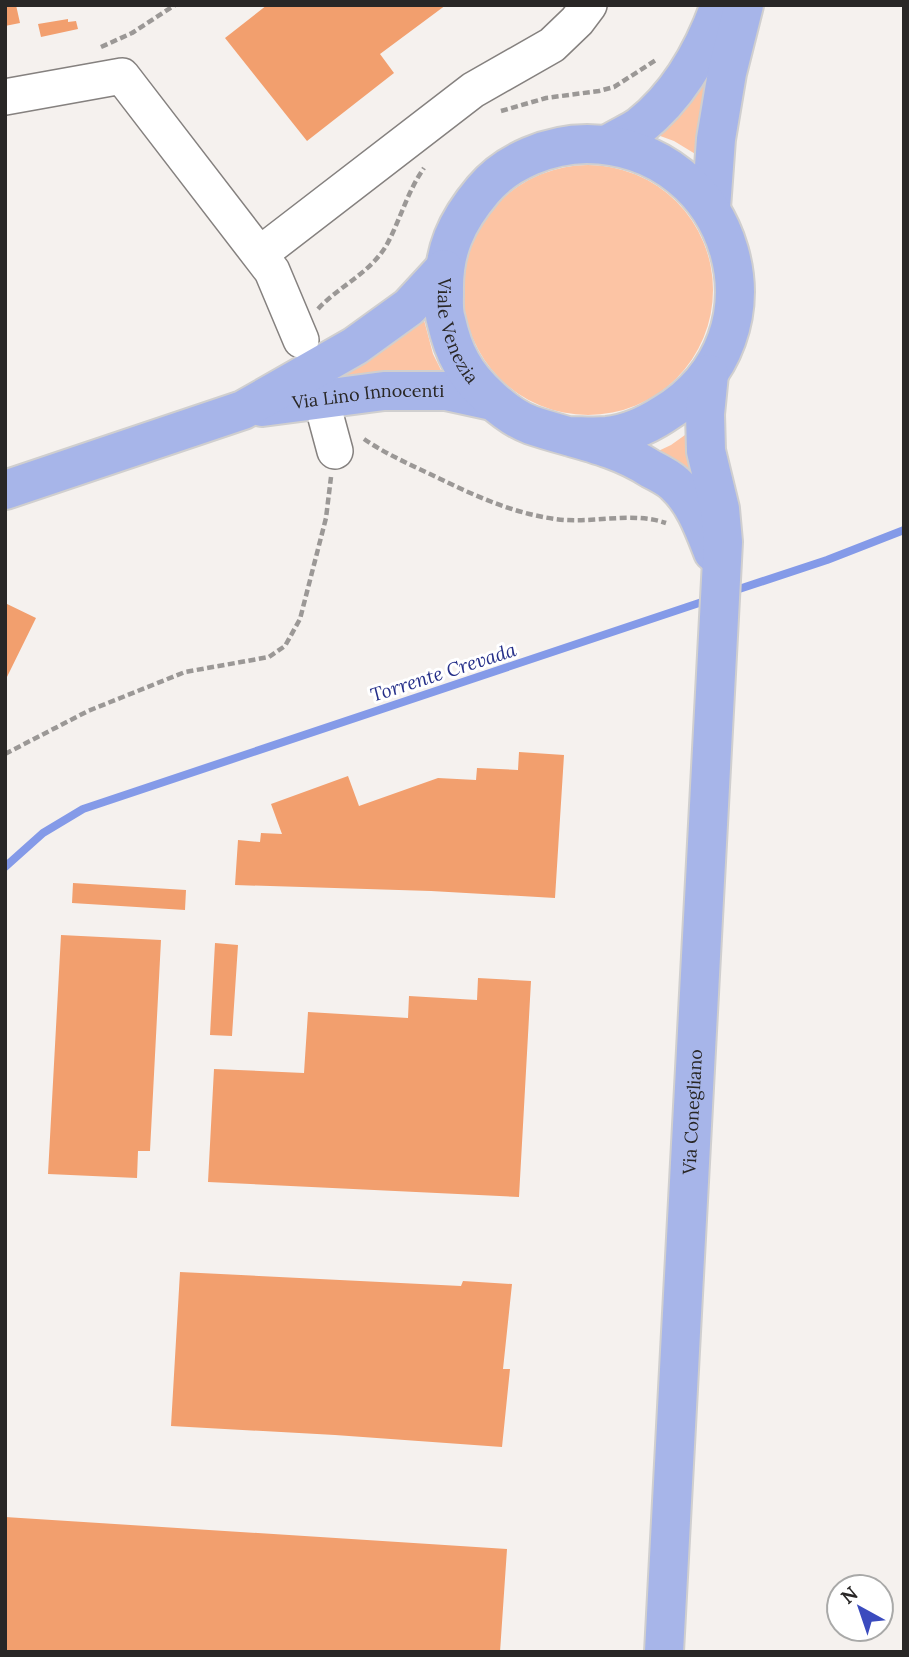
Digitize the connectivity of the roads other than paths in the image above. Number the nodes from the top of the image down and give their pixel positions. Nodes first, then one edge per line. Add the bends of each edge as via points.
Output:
1 (589, 5) edge
2 (720, 5) edge
3 (744, 5) edge
4 (5, 97) edge
5 (607, 145) junction
6 (711, 208) junction
7 (260, 254) junction
8 (444, 269) junction
9 (301, 340) dead end
10 (709, 374) junction
11 (492, 401) junction
12 (243, 410) junction
13 (325, 414) dead end
14 (568, 436) junction
15 (346, 442) road end
16 (5, 490) edge
17 (721, 573) junction
18 (664, 1652) edge

1 - 7 lane via 552,45 473,90
2 - 5 main road via 710,34 676,89 640,126
3 - 6 main road via 718,126
4 - 7 lane via 122,76
5 - 6 main road, Viale Venezia via 647,155 683,177
5 - 8 main road, Viale Venezia via 574,144 542,151 513,165 467,209 452,238
6 - 10 main road, Viale Venezia via 730,248 736,291 729,335
7 - 9 lane via 272,271
8 - 11 main road, Viale Venezia via 445,317 461,363
8 - 12 main road, Via Lino Innocenti via 409,307 355,346
10 - 14 main road, Viale Venezia via 682,404 647,425 608,436
10 - 17 main road, Viale Venezia via 706,451 720,509
11 - 12 main road, Via Lino Innocenti via 446,391 384,391
11 - 14 main road, Viale Venezia via 527,424
12 - 16 main road, Via Lino Innocenti
13 - 15 lane
14 - 17 main road, Viale Venezia via 629,455 675,484 699,517
17 - 18 main road, Via Conegliano

